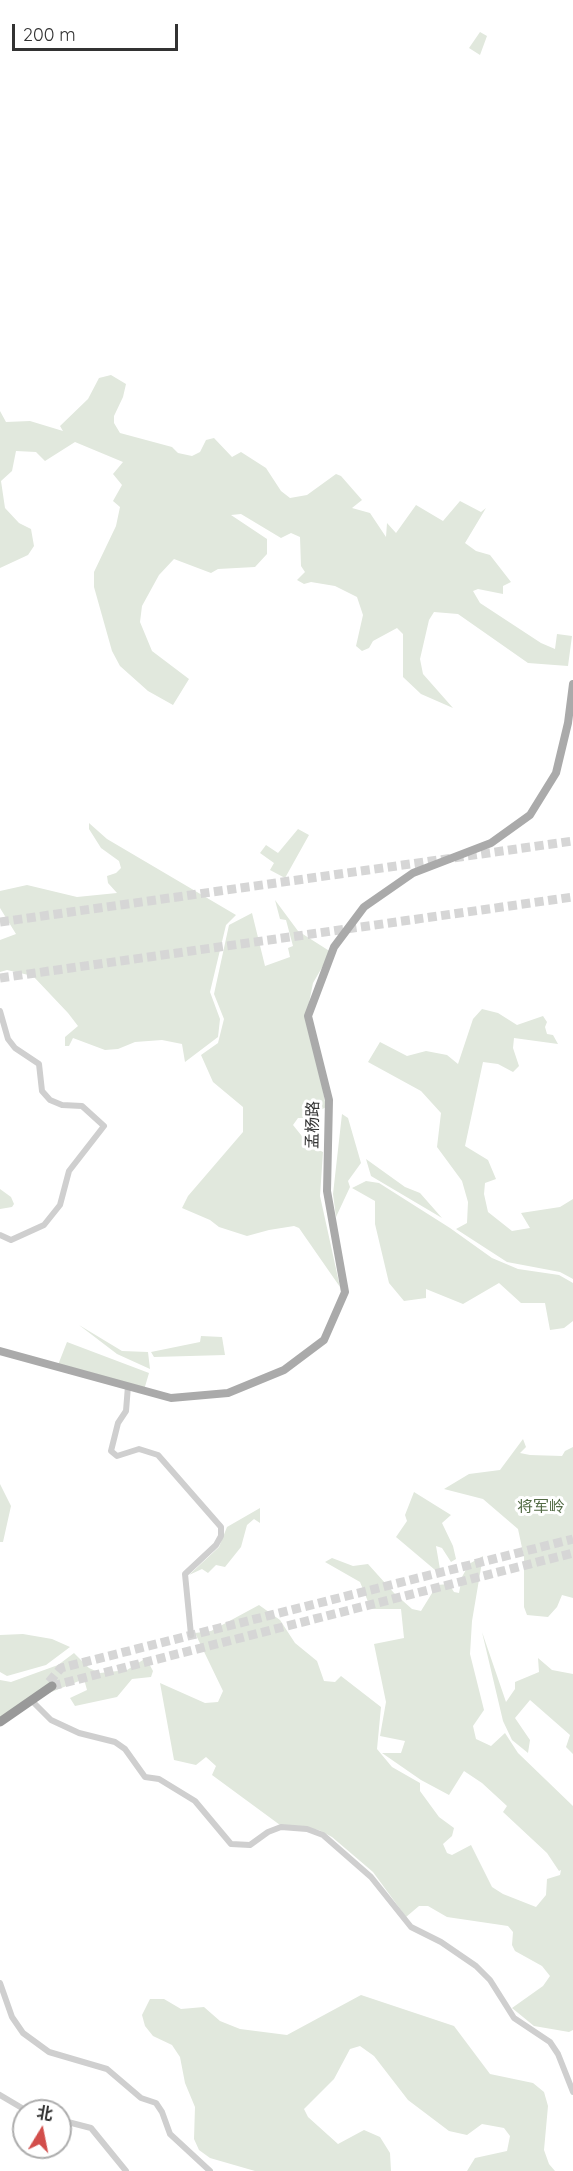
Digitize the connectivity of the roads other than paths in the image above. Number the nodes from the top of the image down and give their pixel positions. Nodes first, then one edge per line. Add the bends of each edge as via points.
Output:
1 (573, 684) edge
2 (0, 1011) edge
3 (0, 1235) edge
4 (0, 1351) edge
5 (128, 1386) junction
6 (191, 1635) dead end
7 (31, 1700) junction
8 (0, 1716) edge
9 (0, 1722) edge
10 (0, 1983) edge
11 (573, 2092) edge
12 (72, 2123) edge
13 (126, 2171) edge
14 (210, 2171) edge

1 - 5 main road, 孟杨路 via 556,773 530,815 491,843 413,873 364,907 334,948 308,1016 329,1100 327,1191 345,1292 324,1340 284,1370 228,1393 171,1398
2 - 3 street via 8,1040 39,1064 42,1091 62,1106 82,1106 104,1126 69,1172 60,1205 44,1225 11,1239
4 - 5 main road, 孟杨路
5 - 6 street via 126,1411 118,1423 111,1451 117,1456 139,1449 158,1455 222,1527 216,1545 185,1574
7 - 8 highway via 51,1684
7 - 9 highway
7 - 11 street via 51,1720 125,1749 145,1777 159,1779 195,1801 231,1844 250,1845 281,1827 323,1834 371,1877 411,1927 441,1942 490,1980 514,2018 550,2042
10 - 14 street via 12,2018 24,2033 49,2052 107,2069 141,2098 156,2103 170,2134
12 - 13 street via 91,2128

